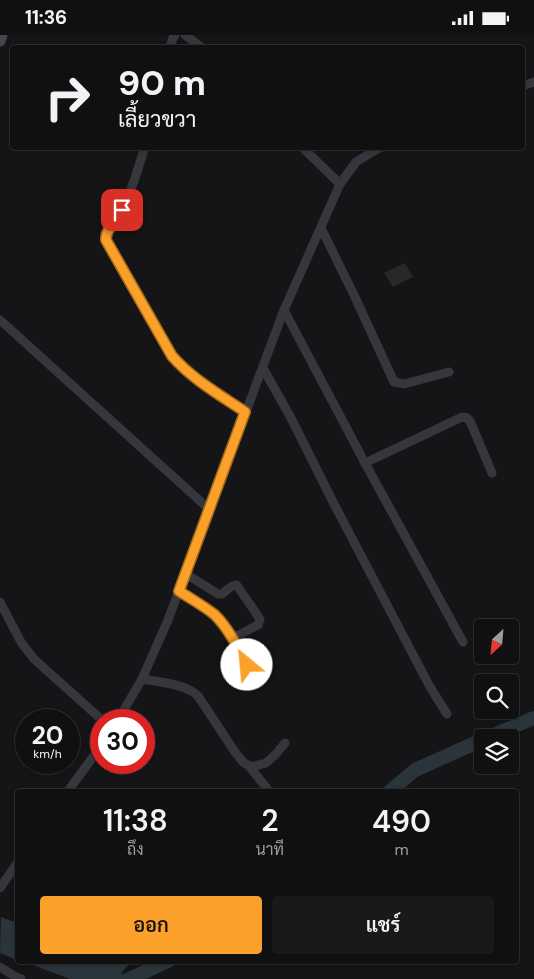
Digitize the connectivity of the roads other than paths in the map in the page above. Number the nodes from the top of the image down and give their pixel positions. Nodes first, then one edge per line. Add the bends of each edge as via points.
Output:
1 (2, 35) edge
2 (185, 35) edge
3 (0, 41) edge
4 (198, 45) edge
5 (144, 150) edge
6 (305, 150) edge
7 (376, 150) edge
8 (340, 185) junction
9 (321, 227) junction
10 (284, 310) junction
11 (0, 321) edge
12 (263, 368) junction
13 (449, 371) dead end
14 (245, 412) junction
15 (365, 463) junction
16 (492, 473) dead end
17 (208, 509) junction
18 (186, 574) junction
19 (179, 591) junction
20 (0, 602) edge
21 (233, 639) junction
22 (463, 642) dead end
23 (254, 678) dead end
24 (142, 679) junction
25 (90, 709) edge
26 (124, 709) edge
27 (447, 714) dead end
28 (285, 743) dead end
29 (90, 762) edge
30 (249, 766) junction
31 (70, 789) edge
32 (267, 789) edge
33 (15, 866) edge
34 (0, 889) edge
35 (0, 967) edge
36 (21, 979) edge

1 - 3 street
2 - 4 street
5 - 14 street via 126,202 107,231 106,240 172,356 194,377
6 - 8 street
7 - 8 street via 356,163
8 - 9 street
9 - 10 street
9 - 13 street via 394,382 404,384
10 - 12 street
10 - 15 street
11 - 17 street
12 - 14 street
12 - 27 street
14 - 17 street
15 - 16 street via 462,417 470,421
15 - 22 street
17 - 18 street
18 - 19 street
18 - 21 street via 218,594 232,586 238,587 260,622
19 - 21 street via 216,616
19 - 24 street
20 - 25 street via 34,659
21 - 23 street
24 - 26 street
24 - 30 street via 192,691 235,752
28 - 30 street via 266,763
29 - 31 street
30 - 32 street
33 - 34 street
35 - 36 street

